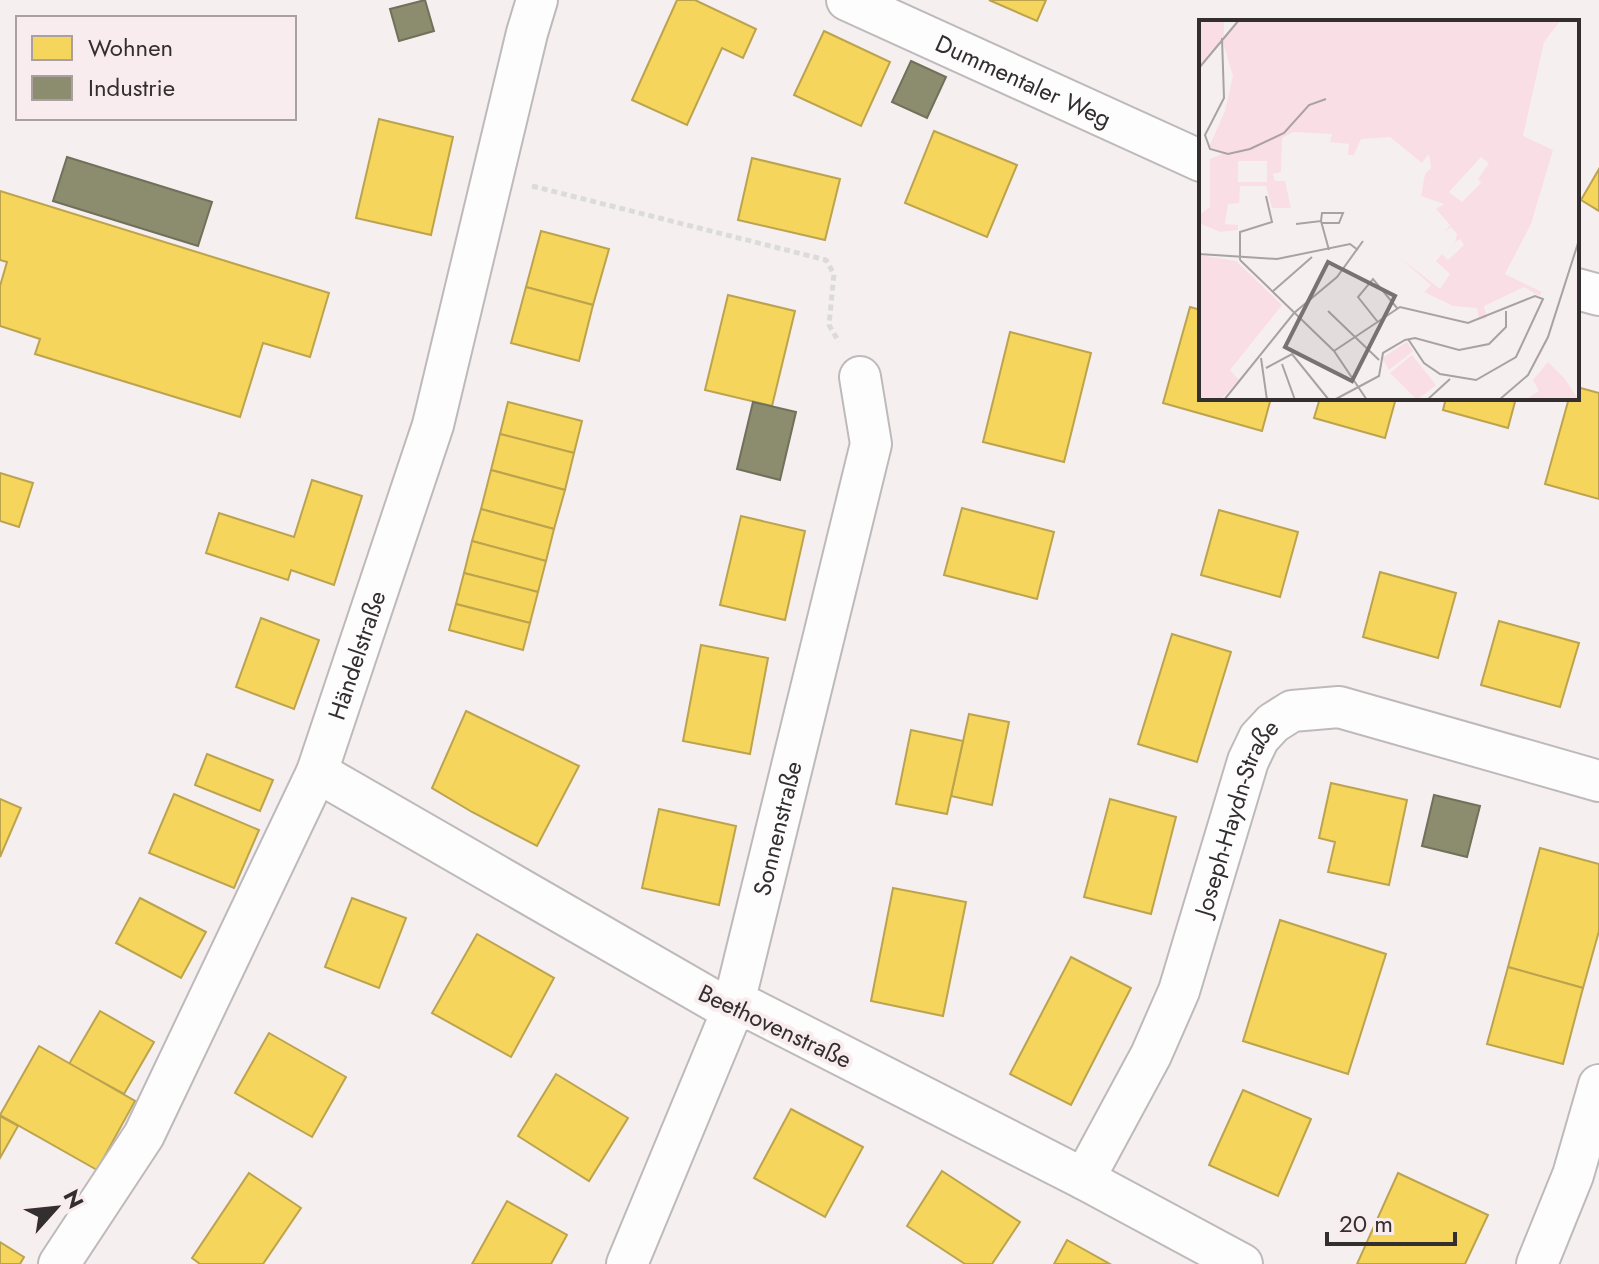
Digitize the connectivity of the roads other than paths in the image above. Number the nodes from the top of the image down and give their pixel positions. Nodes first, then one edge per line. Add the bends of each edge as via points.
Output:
1 (537, 0) edge
2 (847, 0) edge
3 (1199, 160) edge
4 (1579, 290) edge
5 (1599, 295) edge
6 (860, 377) road end
7 (317, 772) junction
8 (1599, 781) edge
9 (732, 1011) junction
10 (1599, 1085) edge
11 (1084, 1179) junction
12 (59, 1264) edge
13 (627, 1264) edge
14 (1242, 1264) edge
15 (1537, 1264) edge

1 - 7 street, Händelstraße via 433,425
2 - 3 street, Dummentaler Weg
4 - 5 street
6 - 9 street, Sonnenstraße via 871,444
7 - 9 street, Beethovenstraße
7 - 12 street, Händelstraße via 144,1135
8 - 11 street, Joseph-Haydn-Straße via 1339,707 1292,711 1273,723 1248,761 1179,991
9 - 11 street, Beethovenstraße via 751,1009
9 - 13 street, Sonnenstraße
10 - 15 street via 1573,1175
11 - 14 street, Beethovenstraße

